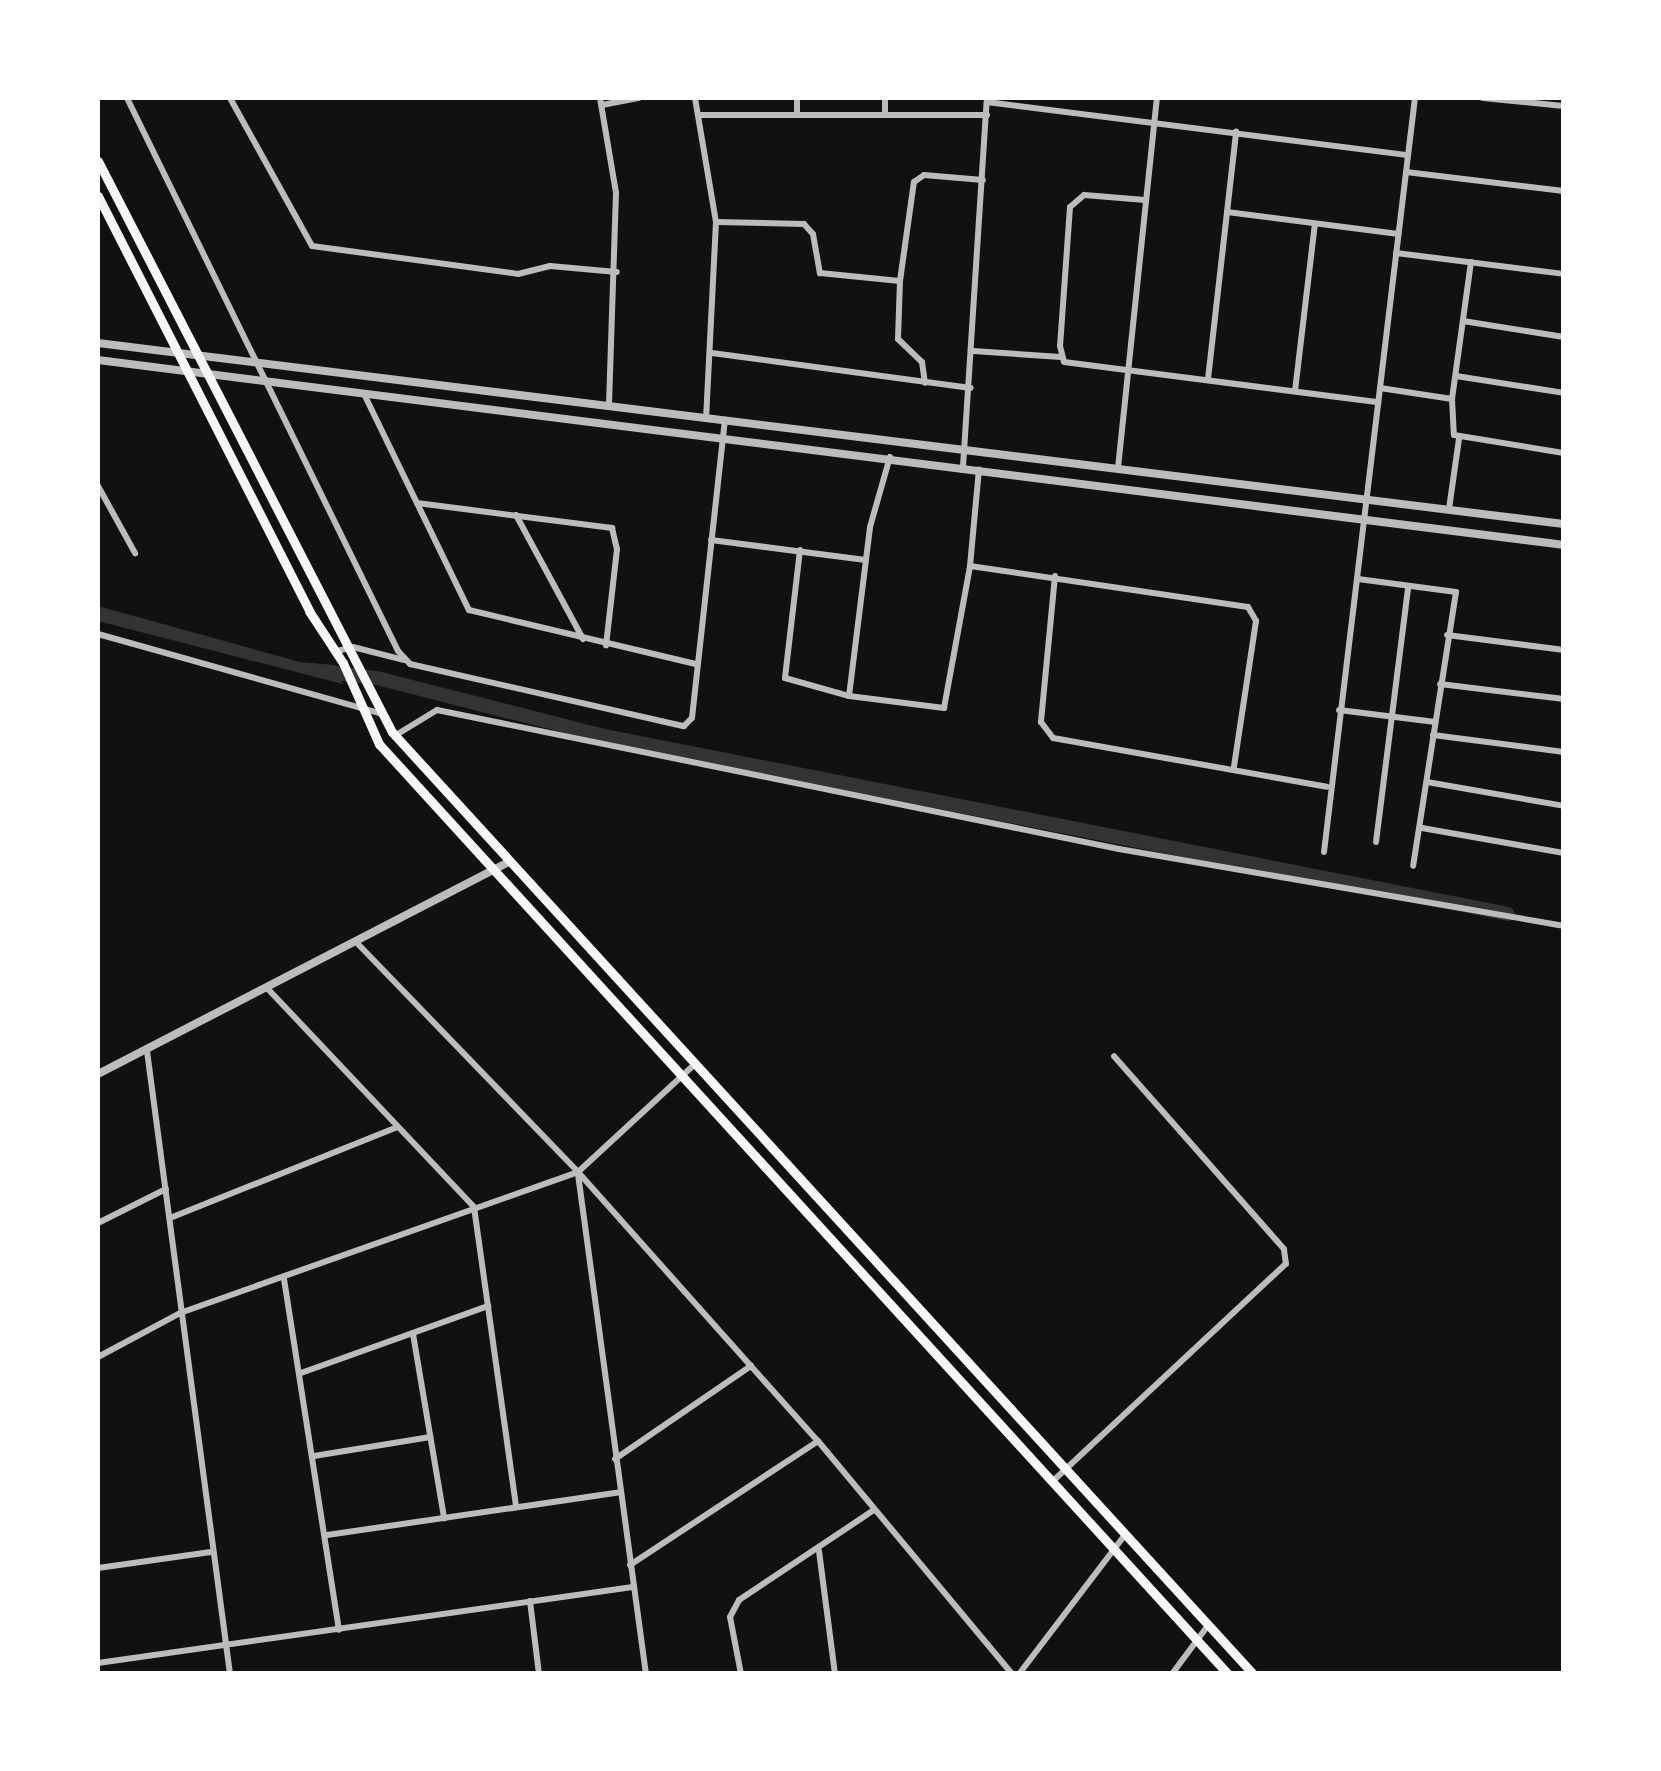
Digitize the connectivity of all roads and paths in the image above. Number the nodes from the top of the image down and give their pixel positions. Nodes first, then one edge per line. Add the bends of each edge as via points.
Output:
1 (127, 98) edge
2 (230, 98) edge
3 (639, 98) edge
4 (695, 98) edge
5 (796, 98) edge
6 (885, 98) edge
7 (1157, 98) edge
8 (1415, 98) edge
9 (1483, 98) edge
10 (1504, 99) edge
11 (987, 100) edge
12 (601, 101) edge
13 (1564, 106) edge
14 (885, 115) junction
15 (986, 115) junction
16 (699, 116) junction
17 (797, 116) junction
18 (1154, 122) junction
19 (1236, 132) junction
20 (1408, 155) junction
21 (98, 161) edge
22 (1406, 172) junction
23 (983, 180) junction
24 (1564, 191) edge
25 (98, 196) edge
26 (1145, 200) junction
27 (1227, 212) junction
28 (716, 222) junction
29 (1315, 224) junction
30 (1398, 234) junction
31 (1396, 253) junction
32 (1471, 262) junction
33 (618, 272) junction
34 (1564, 274) edge
35 (900, 282) junction
36 (1463, 321) junction
37 (1564, 338) edge
38 (98, 343) edge
39 (973, 351) junction
40 (177, 352) junction
41 (712, 353) junction
42 (197, 356) junction
43 (1061, 358) junction
44 (255, 359) junction
45 (98, 360) edge
46 (1126, 368) junction
47 (186, 371) junction
48 (205, 375) junction
49 (1456, 376) junction
50 (1208, 379) junction
51 (265, 382) junction
52 (925, 383) junction
53 (971, 388) junction
54 (1380, 388) junction
55 (1295, 391) junction
56 (1564, 392) edge
57 (365, 396) junction
58 (1452, 400) junction
59 (1378, 402) junction
60 (609, 404) junction
61 (706, 419) junction
62 (725, 420) junction
63 (724, 435) junction
64 (1458, 439) junction
65 (966, 449) junction
66 (1564, 453) edge
67 (890, 457) junction
68 (963, 466) junction
69 (1118, 468) junction
70 (979, 469) junction
71 (98, 489) edge
72 (1368, 498) junction
73 (417, 503) junction
74 (1449, 508) junction
75 (515, 514) junction
76 (1367, 519) junction
77 (1564, 524) edge
78 (710, 540) junction
79 (1564, 545) edge
80 (800, 550) junction
81 (135, 554) dead end
82 (866, 560) junction
83 (970, 566) junction
84 (1056, 576) junction
85 (1358, 579) junction
86 (1408, 587) junction
87 (98, 636) edge
88 (1446, 636) junction
89 (582, 640) junction
90 (606, 644) junction
91 (353, 647) junction
92 (336, 650) junction
93 (1564, 650) edge
94 (405, 660) junction
95 (695, 664) junction
96 (1440, 684) junction
97 (849, 696) junction
98 (1564, 699) edge
99 (1338, 710) junction
100 (368, 714) junction
101 (383, 714) junction
102 (1392, 717) junction
103 (1435, 722) junction
104 (396, 735) junction
105 (1433, 735) junction
106 (1564, 752) edge
107 (1234, 768) junction
108 (1428, 782) junction
109 (1327, 787) junction
110 (1564, 806) edge
111 (1422, 828) junction
112 (1376, 842) dead end
113 (1324, 852) dead end
114 (1564, 853) edge
115 (509, 862) junction
116 (1414, 866) dead end
117 (494, 870) junction
118 (1564, 926) edge
119 (357, 943) junction
120 (268, 988) junction
121 (146, 1051) junction
122 (1114, 1056) dead end
123 (696, 1063) junction
124 (684, 1073) junction
125 (98, 1074) edge
126 (398, 1127) junction
127 (578, 1172) junction
128 (166, 1190) junction
129 (474, 1207) junction
130 (170, 1218) junction
131 (98, 1223) edge
132 (284, 1279) junction
133 (488, 1306) junction
134 (180, 1314) junction
135 (412, 1334) junction
136 (98, 1357) edge
137 (751, 1366) junction
138 (301, 1373) junction
139 (430, 1437) junction
140 (818, 1441) junction
141 (314, 1456) junction
142 (615, 1460) junction
143 (1068, 1468) junction
144 (1054, 1480) junction
145 (620, 1492) junction
146 (516, 1507) junction
147 (874, 1510) junction
148 (444, 1518) junction
149 (1126, 1534) junction
150 (327, 1535) junction
151 (1115, 1546) junction
152 (819, 1550) junction
153 (212, 1552) junction
154 (630, 1565) junction
155 (98, 1568) edge
156 (633, 1587) junction
157 (530, 1600) junction
158 (1209, 1624) junction
159 (339, 1630) junction
160 (1198, 1639) junction
161 (226, 1645) junction
162 (98, 1664) edge
163 (230, 1674) edge
164 (539, 1674) edge
165 (646, 1674) edge
166 (741, 1674) edge
167 (834, 1674) edge
168 (1015, 1674) edge
169 (1172, 1674) edge
170 (1228, 1674) edge
171 (1253, 1674) edge

1 - 44 street
2 - 33 street via 312,246 518,274 550,266
3 - 12 street
4 - 16 street
5 - 17 street
6 - 14 street
7 - 18 street
8 - 20 street
9 - 10 street
10 - 13 street
11 - 15 street
11 - 18 street
12 - 33 street via 616,193
14 - 15 street
14 - 17 street
15 - 23 street
16 - 17 street
16 - 28 street
18 - 19 street
18 - 26 street
19 - 20 street
19 - 27 street
20 - 22 street
21 - 42 main road
22 - 24 street
22 - 30 street
23 - 35 street via 924,174 914,182
23 - 39 street
25 - 40 main road
26 - 43 street via 1084,195 1070,207
26 - 46 street
27 - 29 street
27 - 50 street
28 - 35 street via 804,224 814,234 820,272
28 - 41 street
29 - 30 street
29 - 55 street
30 - 31 street
31 - 32 street
31 - 54 street
32 - 34 street
32 - 36 street
33 - 60 street
35 - 52 street via 898,339 922,362
36 - 37 street
36 - 49 street
38 - 40 street
39 - 43 street
39 - 53 street
40 - 42 street
40 - 47 main road
41 - 52 street
41 - 61 street
42 - 44 street
42 - 48 main road
43 - 46 street
44 - 51 street
44 - 60 street
45 - 47 street
46 - 50 street
46 - 69 street
47 - 48 street
47 - 92 main road via 309,611
48 - 51 street
48 - 91 main road
49 - 56 street
49 - 58 street
50 - 55 street
51 - 57 street
51 - 94 street
52 - 53 street
53 - 65 street
54 - 58 street
54 - 59 street
55 - 59 street
57 - 63 street
57 - 73 street
58 - 64 street via 1450,427
59 - 72 street
60 - 61 street
61 - 62 street
62 - 63 street
62 - 65 street
63 - 67 street
63 - 78 street
64 - 66 street
64 - 74 street
65 - 68 street
65 - 69 street
67 - 68 street
67 - 82 street
68 - 70 street
69 - 72 street
70 - 76 street
70 - 83 street
71 - 81 street
72 - 74 street
72 - 76 street
73 - 75 street
73 - 89 street via 470,610
74 - 77 street
75 - 89 street
75 - 90 street via 612,528 617,549
76 - 79 street
76 - 85 street
78 - 80 street
78 - 95 street
80 - 82 street
80 - 97 street via 782,672 788,681
82 - 97 street
83 - 84 street
83 - 97 street via 944,708
84 - 107 street via 1044,731 1060,743
84 - 107 street via 1248,607 1256,622
85 - 86 street
85 - 99 street
86 - 88 street via 1456,592
86 - 102 street
87 - 100 street
88 - 93 street
88 - 96 street
89 - 90 street
90 - 95 street
91 - 92 street
91 - 94 street
91 - 101 main road
92 - 100 main road
94 - 95 street via 678,727 692,718
96 - 98 street
96 - 103 street
99 - 102 street
99 - 109 street
100 - 101 street
100 - 117 main road via 378,744
101 - 104 main road
102 - 103 street
102 - 112 street
103 - 105 street
104 - 115 main road
104 - 118 street via 436,710 1119,849
105 - 106 street
105 - 108 street
107 - 109 street
108 - 110 street
108 - 111 street
109 - 113 street
111 - 114 street
111 - 116 street
115 - 117 street
115 - 123 main road
117 - 119 street
117 - 124 main road
119 - 120 street
119 - 127 street
120 - 121 street
120 - 126 street
121 - 125 street
121 - 128 street
122 - 143 street via 1287,1256 1279,1275
123 - 124 street
123 - 143 main road
124 - 127 street
124 - 144 main road
126 - 129 street
126 - 130 street
127 - 129 street
127 - 137 street
127 - 142 street
128 - 130 street
128 - 131 street
129 - 132 street
129 - 133 street
130 - 134 street
132 - 134 street
132 - 138 street
133 - 135 street
133 - 146 street
134 - 136 street
134 - 153 street
135 - 138 street
135 - 139 street
137 - 140 street
137 - 142 street
138 - 141 street
139 - 141 street
139 - 148 street
140 - 147 street
140 - 154 street
141 - 150 street
142 - 145 street
143 - 144 street
143 - 149 main road
144 - 151 main road
145 - 146 street
145 - 154 street
146 - 148 street
147 - 152 street
147 - 168 street
148 - 150 street
149 - 151 street
149 - 158 main road
150 - 159 street
151 - 160 main road
151 - 168 street
152 - 166 street via 739,1600 730,1618
152 - 167 street
153 - 155 street
153 - 161 street
154 - 156 street
156 - 157 street
156 - 165 street
157 - 159 street
157 - 164 street
158 - 160 street
158 - 171 main road
159 - 161 street
160 - 169 street
160 - 170 main road
161 - 162 street
161 - 163 street

